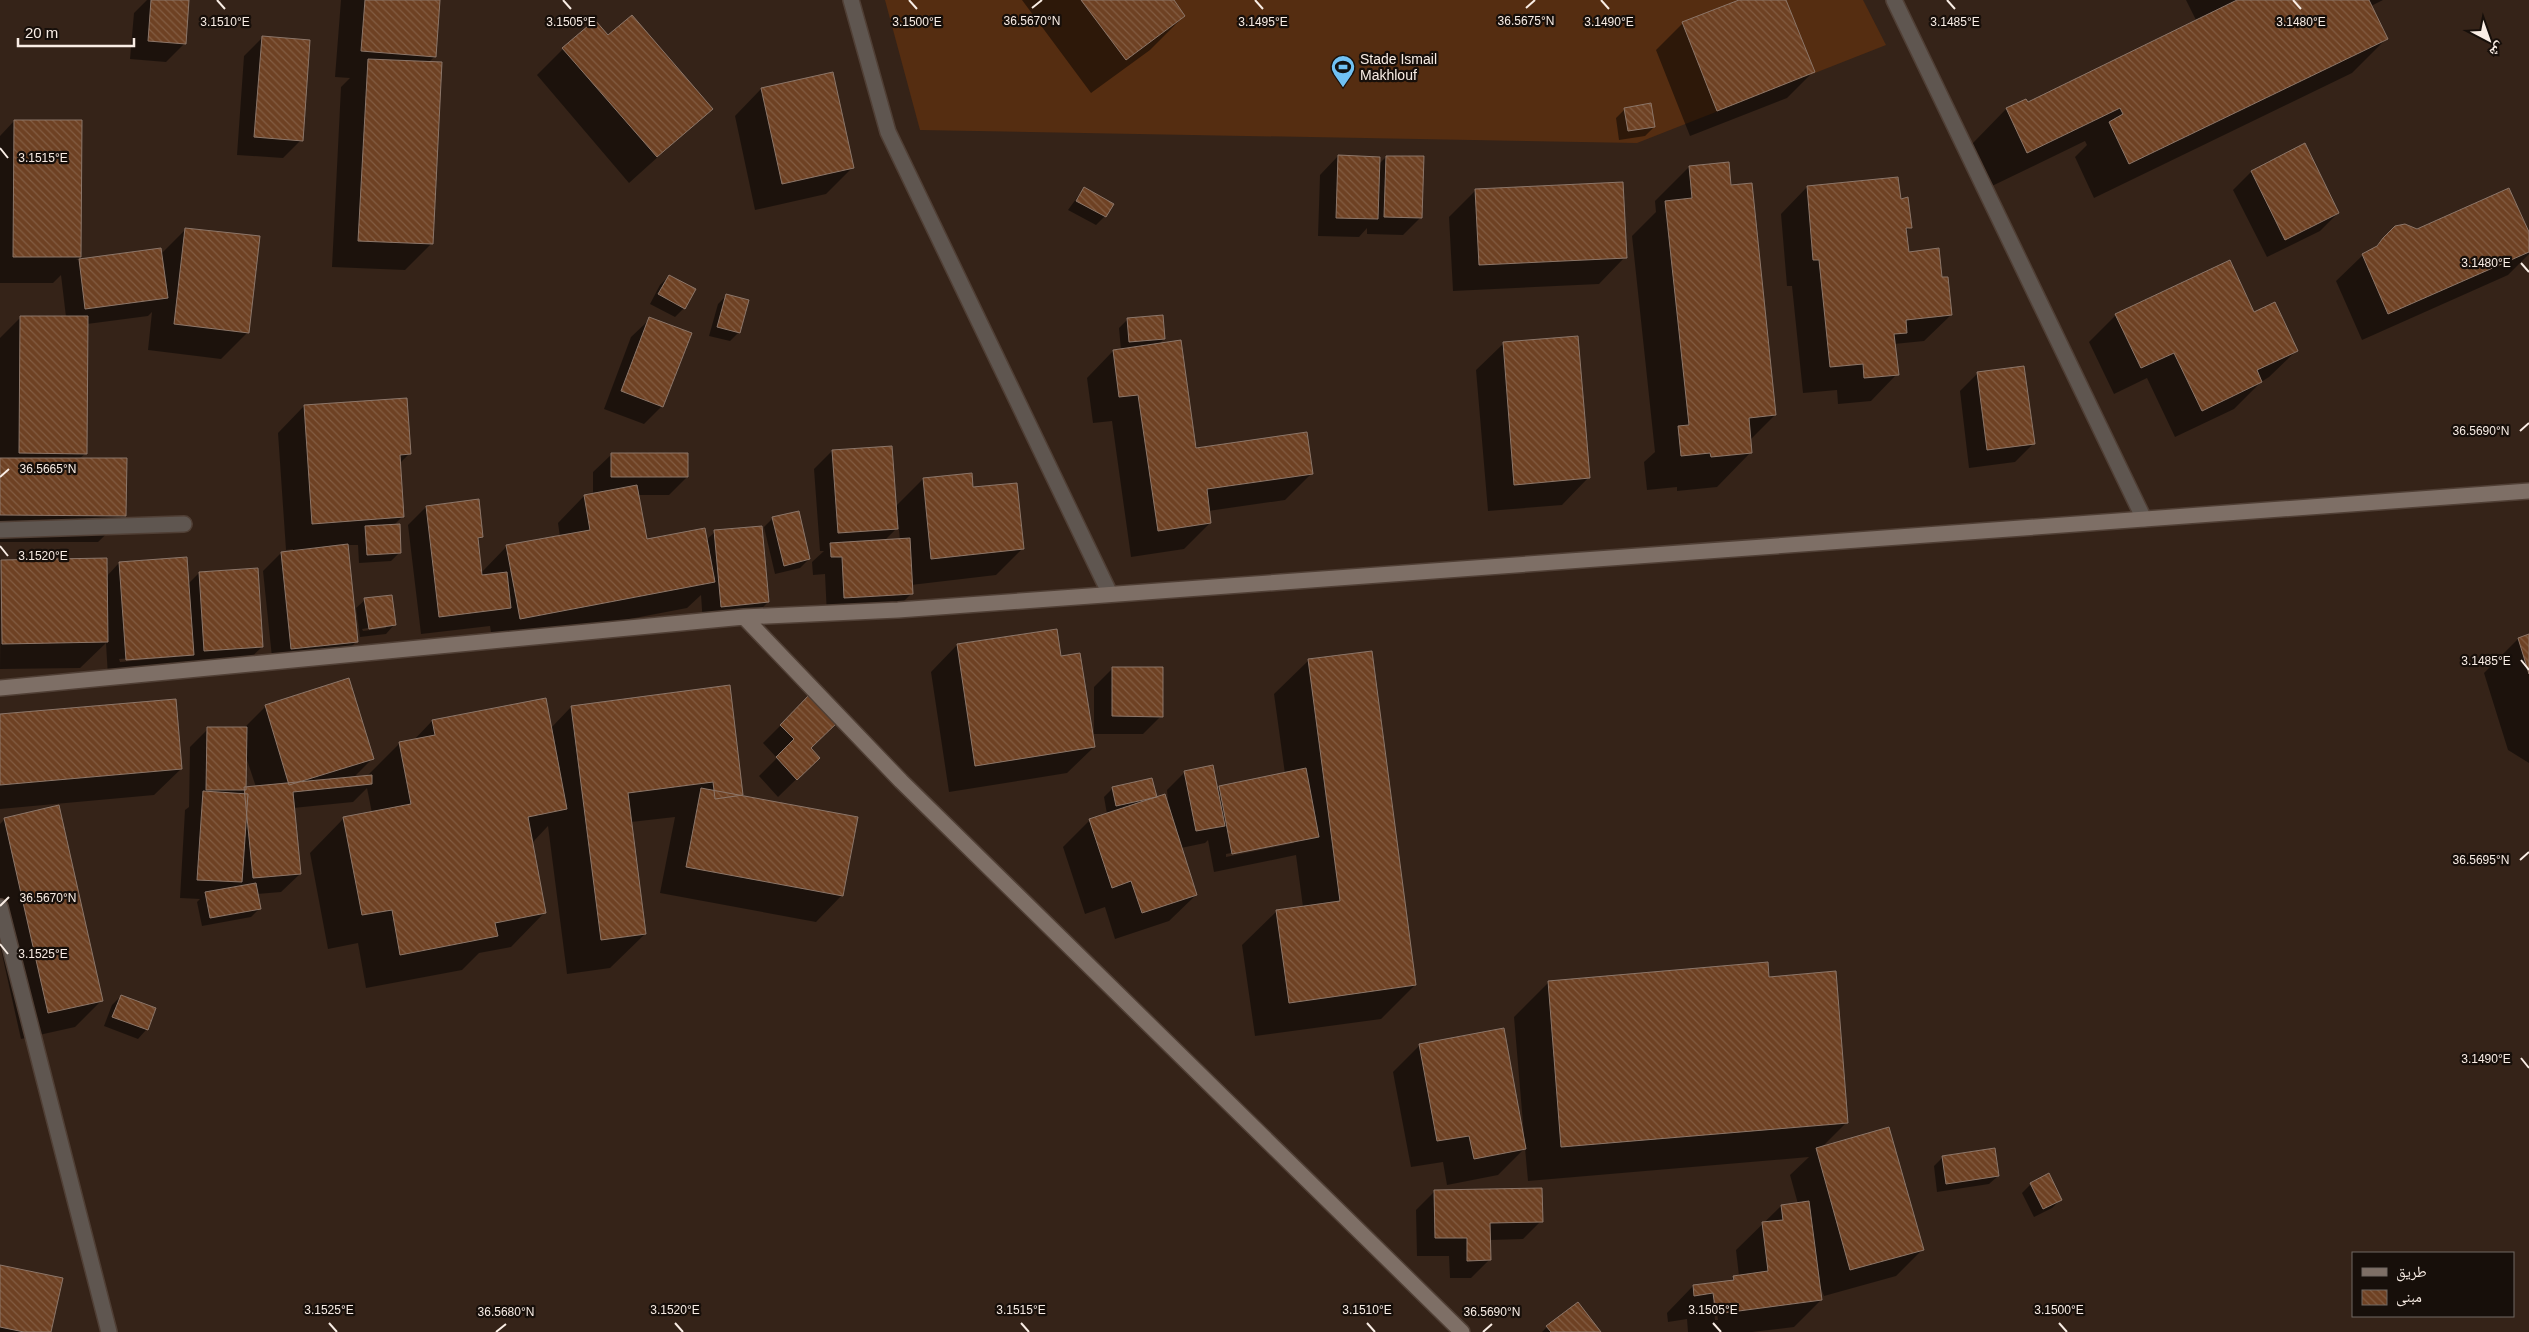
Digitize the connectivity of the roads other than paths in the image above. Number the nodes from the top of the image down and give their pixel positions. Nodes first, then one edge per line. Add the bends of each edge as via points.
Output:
1 (851, 0) edge
2 (1894, 0) edge
3 (2529, 491) edge
4 (2144, 519) junction
5 (184, 524) dead end
6 (0, 530) edge
7 (1110, 594) junction
8 (744, 617) junction
9 (0, 688) edge
10 (0, 907) edge
11 (109, 1332) edge
12 (1462, 1332) edge

1 - 7 street via 888,132
2 - 4 street
3 - 4 main road
4 - 7 main road
5 - 6 street
7 - 8 main road via 898,610
8 - 9 main road
8 - 12 main road via 907,788
10 - 11 street

